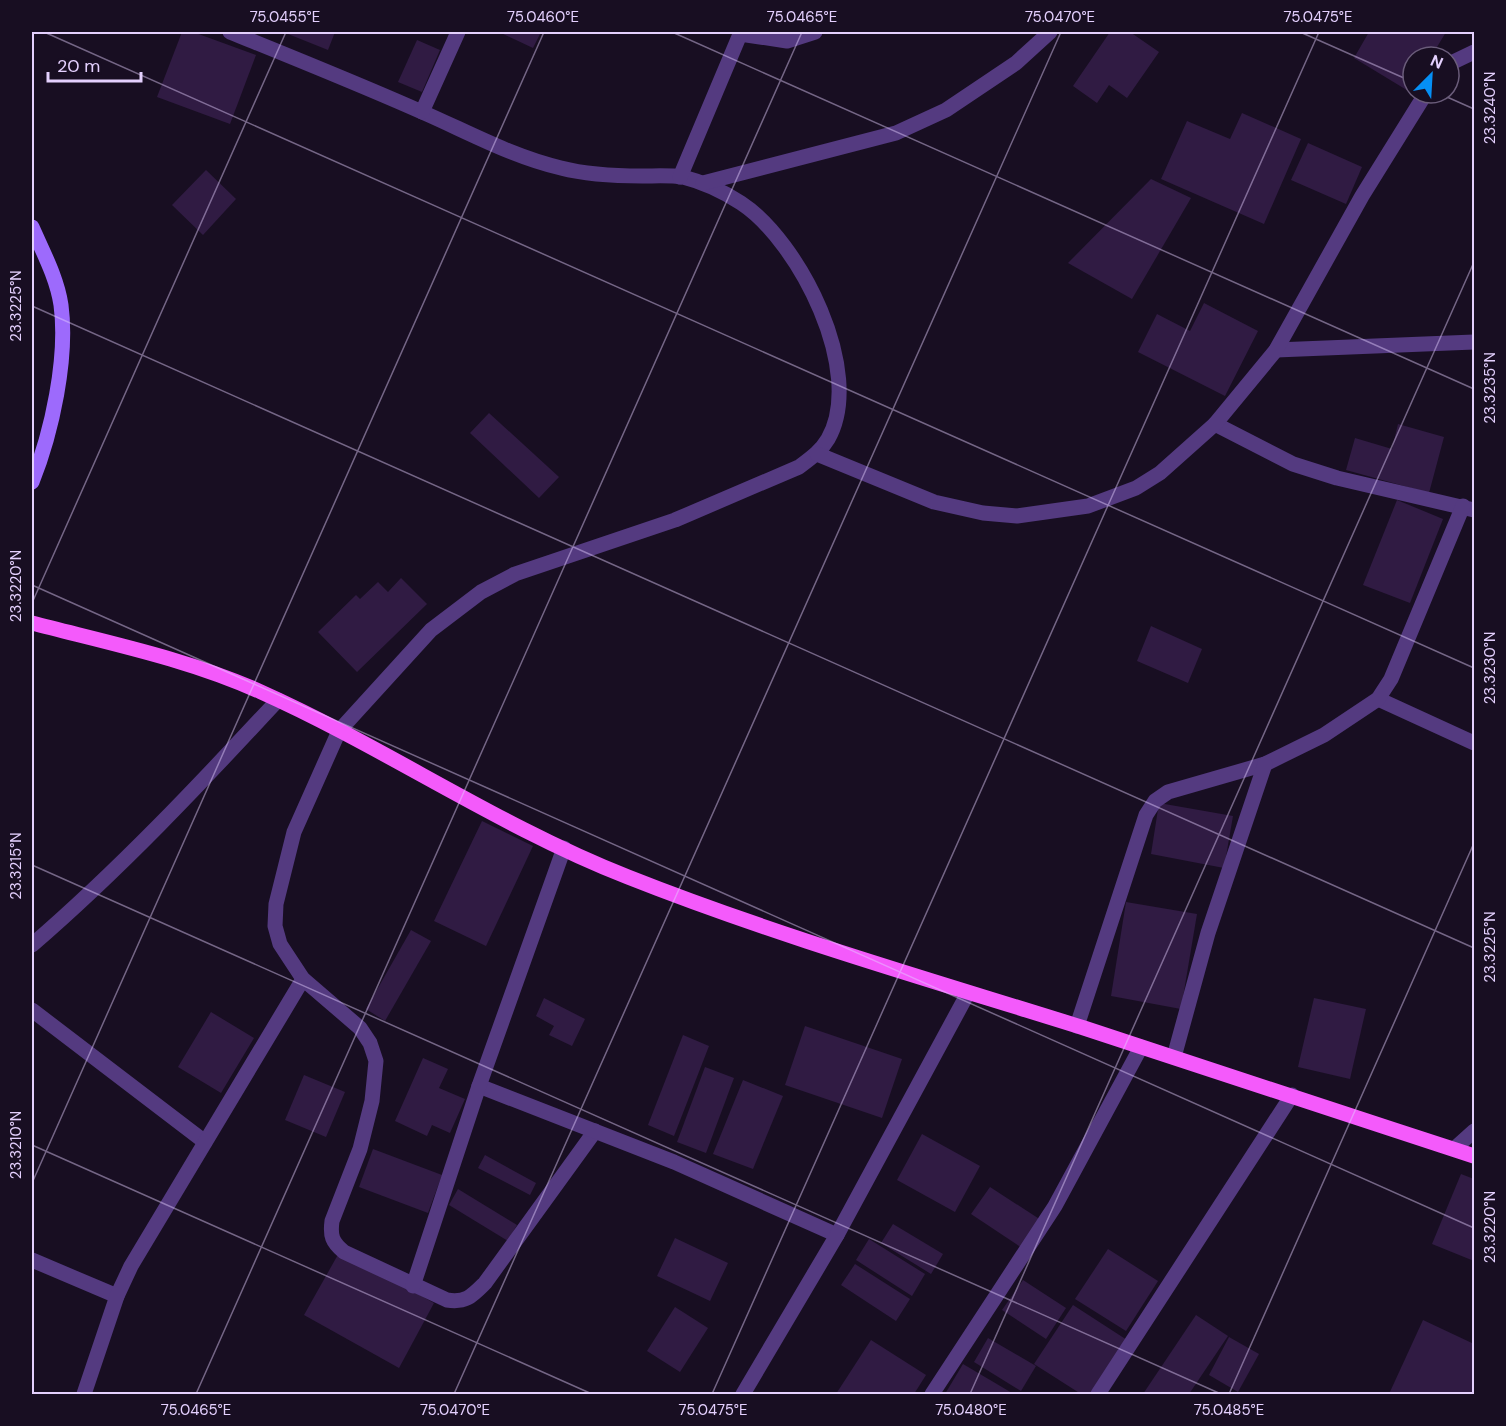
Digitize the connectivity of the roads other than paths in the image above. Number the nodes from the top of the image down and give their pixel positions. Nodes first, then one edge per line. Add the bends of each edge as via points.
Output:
1 (230, 32) edge
2 (458, 32) edge
3 (815, 32) edge
4 (1050, 32) edge
5 (741, 33) edge
6 (1419, 105) edge
7 (422, 112) junction
8 (680, 177) junction
9 (703, 183) junction
10 (32, 227) edge
11 (1474, 342) edge
12 (1276, 350) junction
13 (1215, 424) junction
14 (817, 454) junction
15 (32, 482) edge
16 (1469, 508) edge
17 (32, 623) edge
18 (1378, 699) junction
19 (278, 700) junction
20 (339, 731) junction
21 (1474, 743) edge
22 (1264, 764) junction
23 (564, 848) junction
24 (32, 945) edge
25 (303, 979) junction
26 (968, 993) junction
27 (32, 1010) edge
28 (1077, 1026) junction
29 (1141, 1047) junction
30 (1174, 1057) junction
31 (479, 1086) junction
32 (1292, 1095) junction
33 (595, 1131) junction
34 (1474, 1131) edge
35 (205, 1142) junction
36 (1454, 1149) junction
37 (1474, 1156) edge
38 (837, 1235) junction
39 (32, 1260) edge
40 (413, 1286) junction
41 (117, 1296) junction
42 (84, 1395) edge
43 (743, 1395) edge
44 (932, 1395) edge
45 (1098, 1395) edge

1 - 7 street
2 - 7 street
3 - 5 street via 787,41
4 - 9 street via 1016,63 946,110 896,133
5 - 8 street
6 - 12 street via 1362,196
7 - 8 street via 504,149 561,168 609,176
8 - 9 street
9 - 14 street via 742,204 765,223 793,257 828,326 839,397 829,437
10 - 15 main road via 60,303 63,340 50,426
11 - 12 street
12 - 13 street
13 - 14 street via 1160,473 1136,488 1088,506 1017,516 934,502
13 - 16 street via 1293,464
14 - 20 street via 799,467 675,520 515,574 481,592 431,630
16 - 18 street via 1391,679
17 - 19 main road via 182,661
18 - 21 street
18 - 22 street via 1324,735
19 - 20 main road
19 - 24 street via 149,836
20 - 23 main road via 504,821
20 - 25 street via 294,832 276,904 280,944
22 - 28 street via 1168,792 1155,801 1146,815
22 - 30 street via 1208,933
23 - 26 main road via 627,877
23 - 31 street
25 - 35 street
25 - 40 street via 360,1028 376,1061 372,1101 360,1149 332,1221 333,1243
26 - 28 main road
26 - 38 street
27 - 35 street
28 - 29 main road
29 - 30 main road
29 - 44 street via 1055,1206
30 - 32 main road
31 - 33 street
31 - 40 street
32 - 36 main road
32 - 45 street
33 - 38 street
33 - 40 street via 485,1283 470,1298 459,1302 447,1300
34 - 36 street
35 - 41 street
36 - 37 main road
38 - 43 street
39 - 41 street
41 - 42 street

